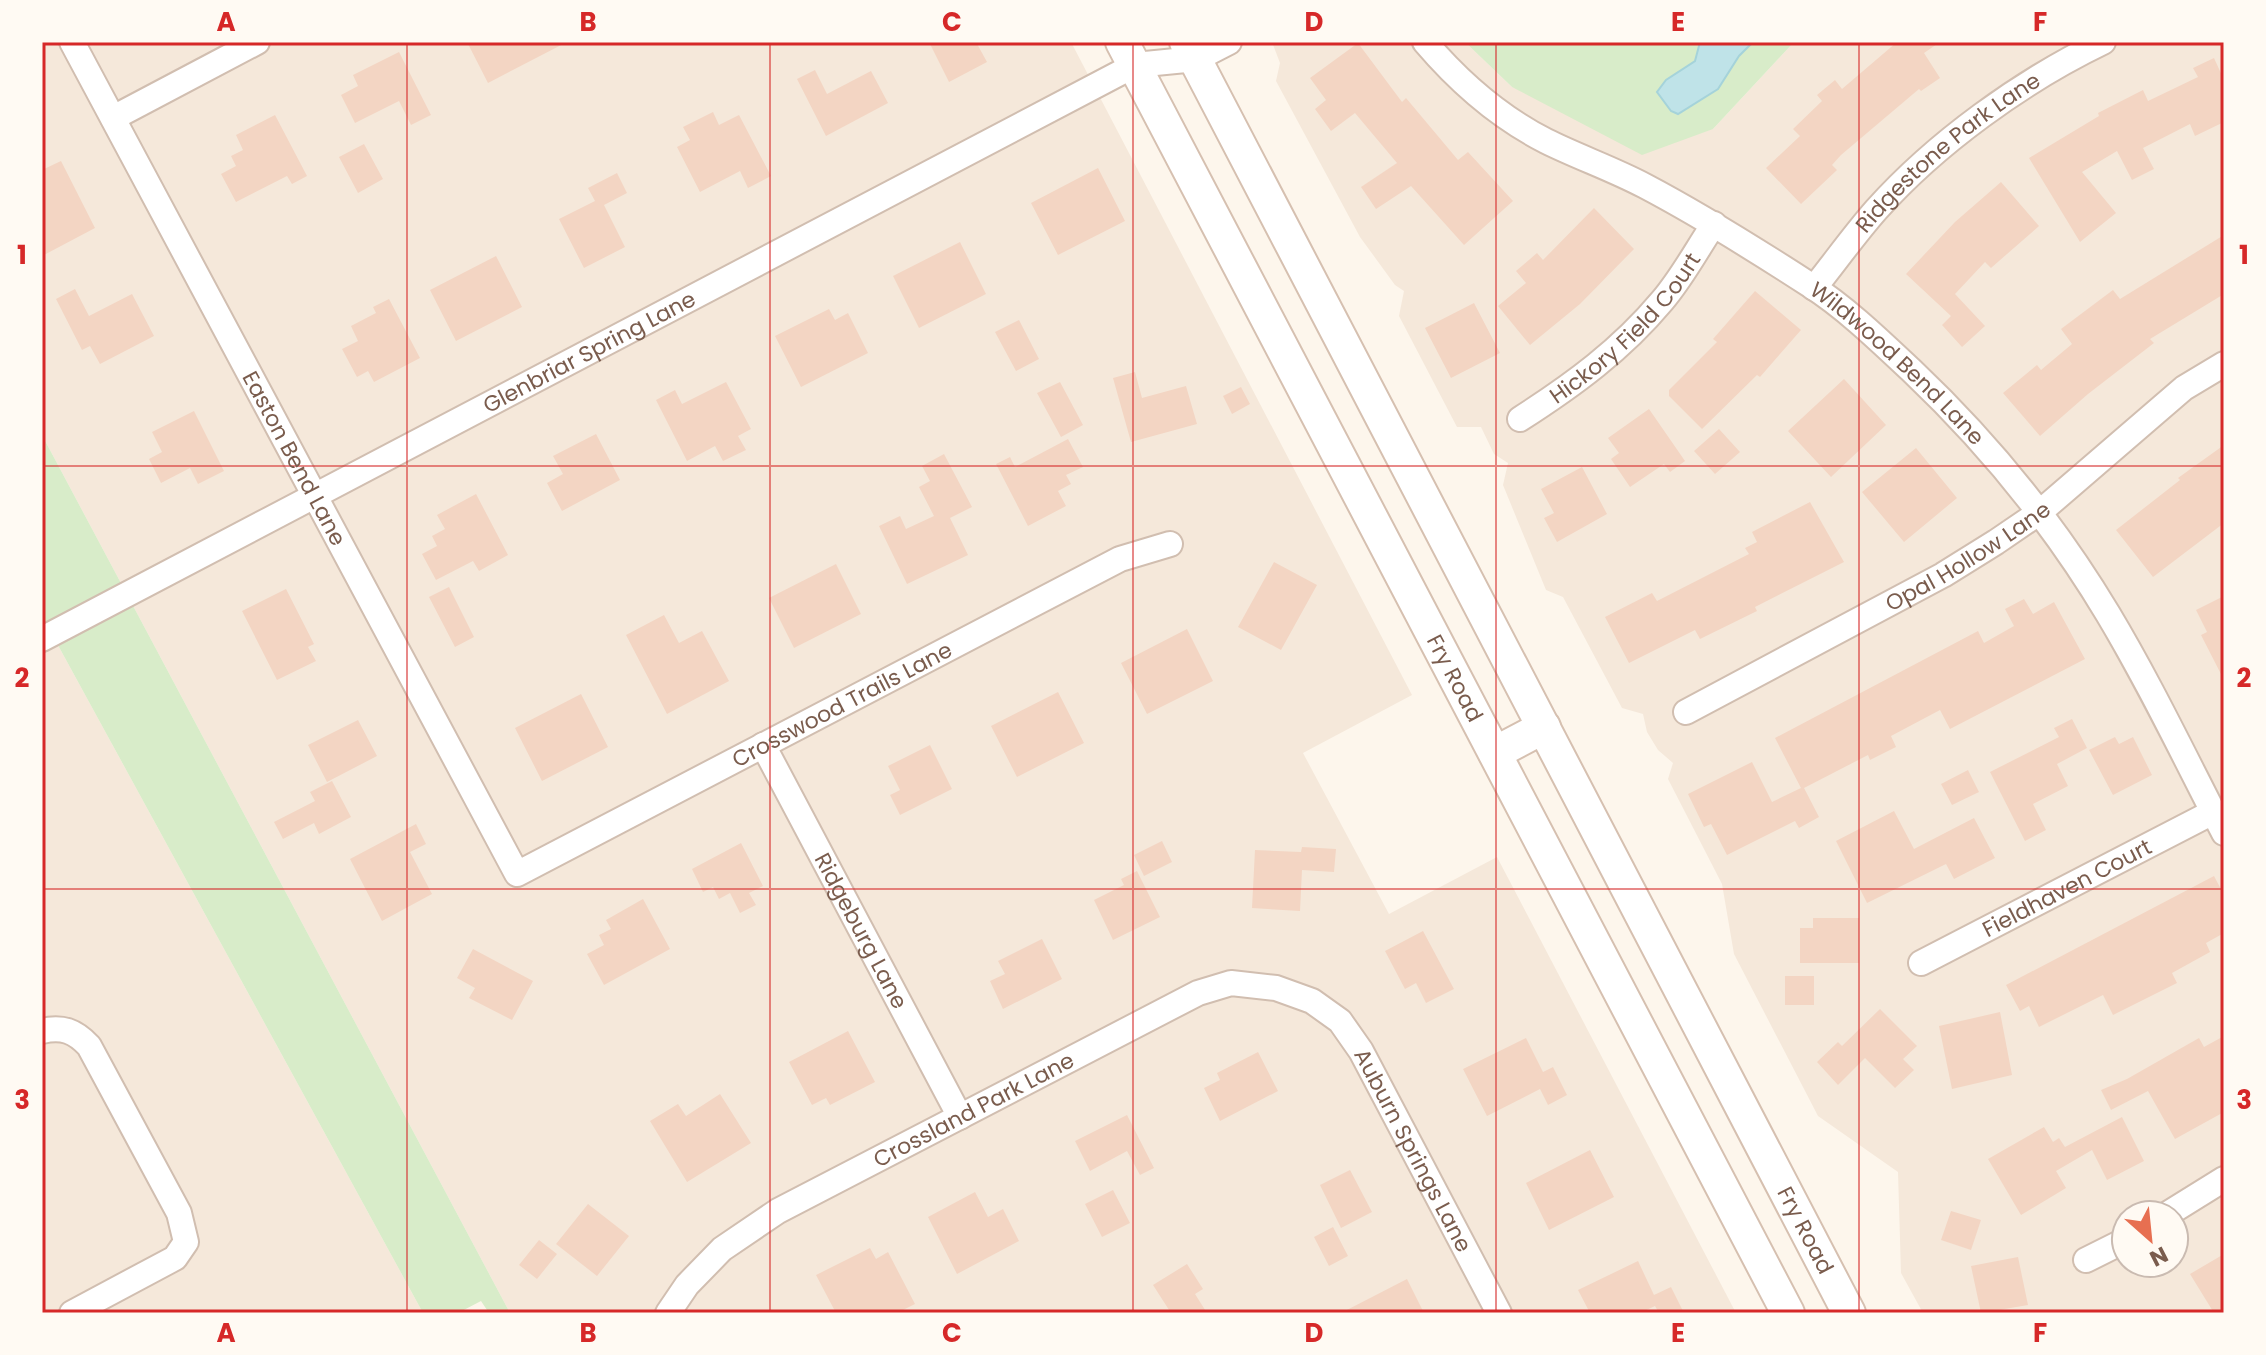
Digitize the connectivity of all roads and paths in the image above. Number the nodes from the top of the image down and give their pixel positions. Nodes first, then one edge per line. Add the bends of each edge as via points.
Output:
1 (72, 42) edge
2 (257, 42) edge
3 (1229, 42) edge
4 (1425, 42) edge
5 (2103, 42) edge
6 (1137, 50) edge
7 (1191, 50) edge
8 (113, 118) junction
9 (1714, 224) junction
10 (1814, 288) junction
11 (2224, 364) edge
12 (1520, 419) dead end
13 (314, 495) junction
14 (2040, 512) junction
15 (1170, 544) dead end
16 (42, 639) edge
17 (1686, 712) dead end
18 (1544, 727) junction
19 (763, 745) junction
20 (1495, 753) junction
21 (2218, 822) edge
22 (517, 874) joint
23 (1921, 963) dead end
24 (1312, 1001) joint
25 (42, 1031) edge
26 (960, 1117) junction
27 (2224, 1179) edge
28 (2190, 1200) edge
29 (2110, 1248) edge
30 (2086, 1260) dead end
31 (72, 1313) edge
32 (668, 1313) edge
33 (1499, 1313) edge
34 (1788, 1313) edge
35 (1849, 1313) edge

1 - 8 street, Easton Bend Lane
2 - 8 street
3 - 7 street
4 - 9 street, Wildwood Bend Lane via 1489,106 1545,140
5 - 10 street, Ridgestone Park Lane via 2004,100 1929,159 1877,210
6 - 7 street
6 - 13 street, Glenbriar Spring Lane
6 - 20 main road, Fry Road
7 - 18 main road, Fry Road
8 - 13 street, Easton Bend Lane
9 - 10 street, Wildwood Bend Lane
9 - 12 street, Hickory Field Court via 1664,299 1627,340 1580,380
10 - 14 street, Wildwood Bend Lane via 1951,408
11 - 14 street, Opal Hollow Lane via 2184,388
13 - 16 street, Glenbriar Spring Lane
13 - 22 street, Easton Bend Lane
14 - 17 street, Opal Hollow Lane via 1943,575
14 - 21 street, Wildwood Bend Lane via 2109,616
15 - 19 street, Crosswood Trails Lane via 1120,559
18 - 20 main road
18 - 35 main road, Fry Road
19 - 22 street, Crosswood Trails Lane
19 - 26 street, Ridgeburg Lane
20 - 34 main road, Fry Road
21 - 23 street, Fieldhaven Court
24 - 26 street, Crossland Park Lane via 1276,988 1231,983 1198,993
24 - 33 street, Auburn Springs Lane via 1340,1021 1361,1051
25 - 31 street via 72,1032 89,1046 179,1213 186,1242 175,1258
26 - 32 street, Crossland Park Lane via 755,1226 722,1249
27 - 28 street
29 - 30 street

